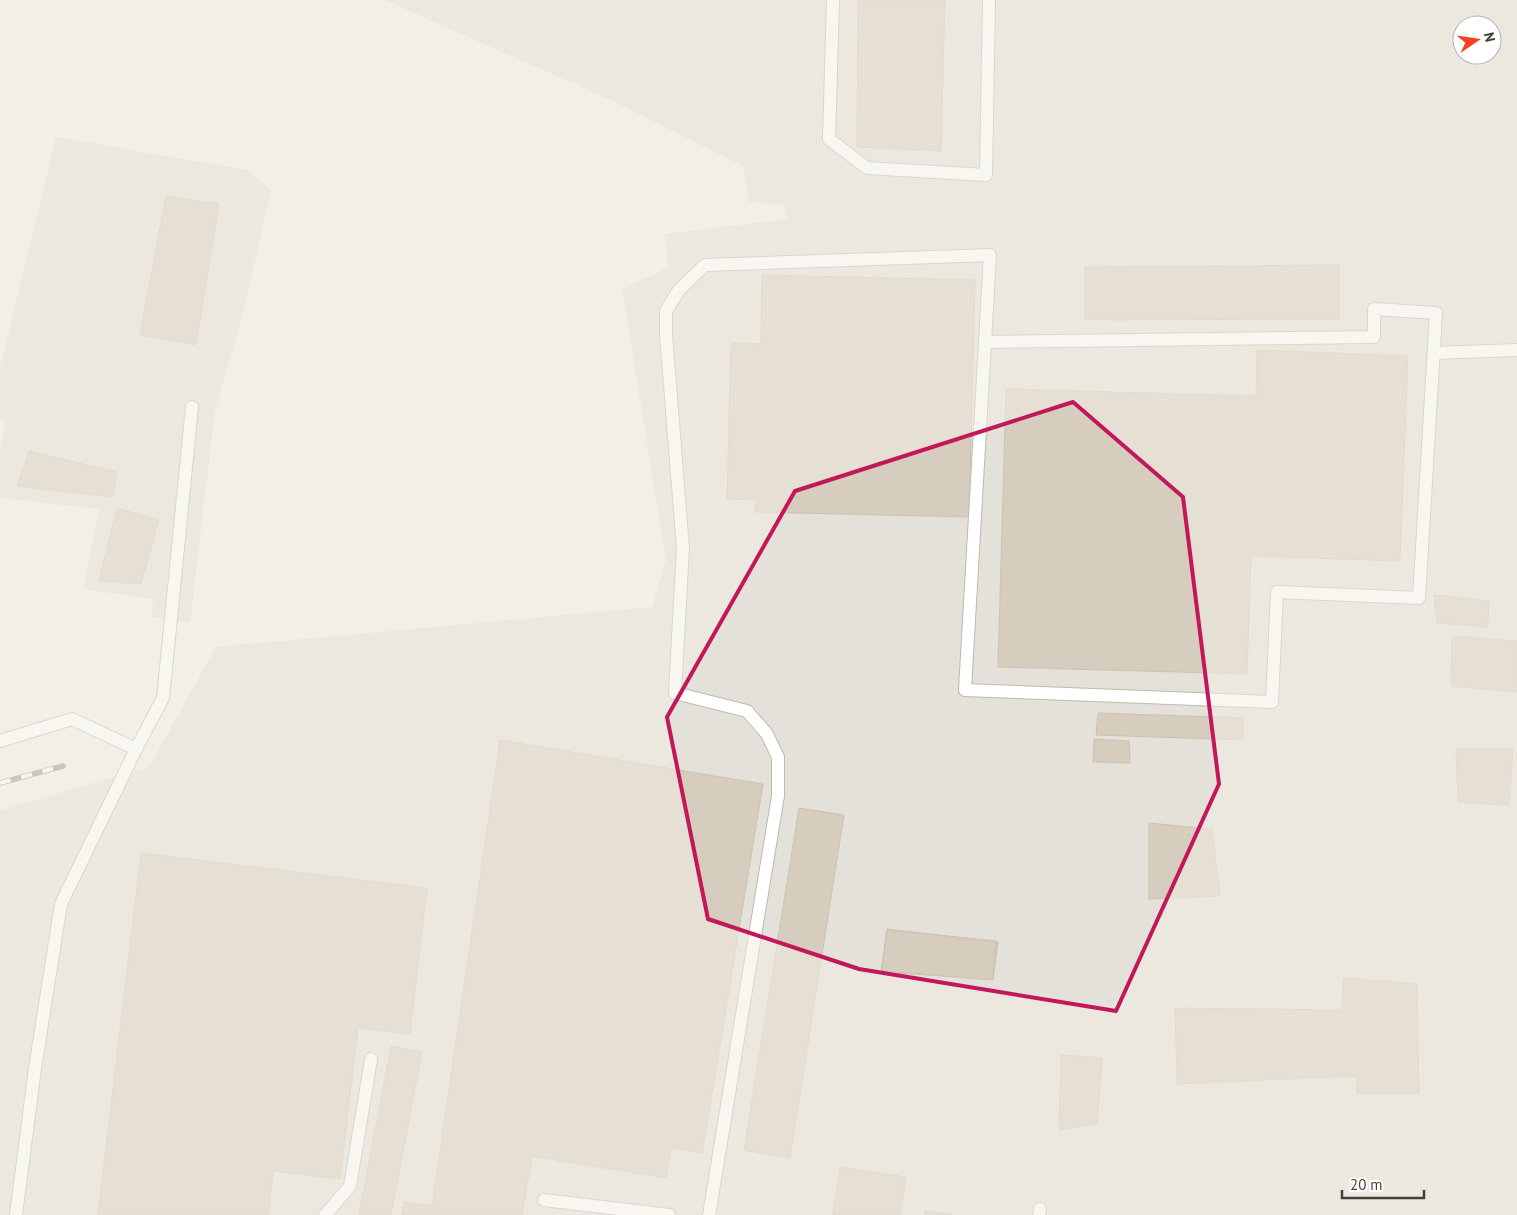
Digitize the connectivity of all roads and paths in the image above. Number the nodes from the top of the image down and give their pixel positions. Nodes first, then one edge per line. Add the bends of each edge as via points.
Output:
1 (833, 0) edge
2 (988, 0) edge
3 (985, 342) junction
4 (1517, 350) edge
5 (1434, 353) junction
6 (192, 407) dead end
7 (0, 741) edge
8 (136, 749) junction
9 (371, 1059) dead end
10 (544, 1200) dead end
11 (16, 1215) edge
12 (325, 1215) edge
13 (669, 1215) edge
14 (709, 1215) edge

1 - 2 lane via 829,139 867,168 986,175
3 - 5 lane via 1374,337 1374,310 1436,314
3 - 5 lane via 965,690 1272,702 1277,592 1419,598
3 - 14 lane via 990,255 705,265 679,290 666,311 683,548 675,693 747,711 767,734 778,757 778,796
4 - 5 lane
6 - 8 lane via 163,698
7 - 8 lane via 72,719
8 - 11 lane via 61,904
9 - 12 lane via 350,1186
10 - 13 lane

